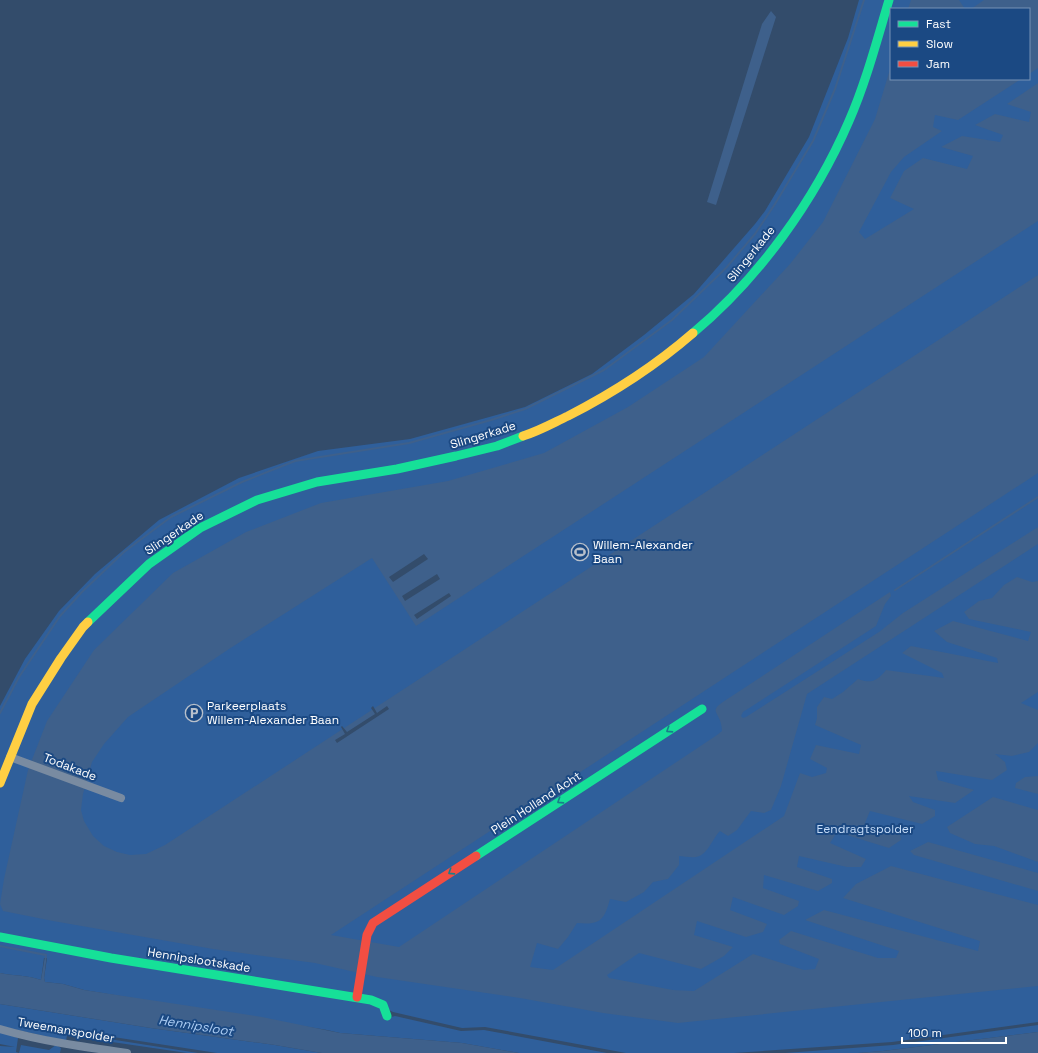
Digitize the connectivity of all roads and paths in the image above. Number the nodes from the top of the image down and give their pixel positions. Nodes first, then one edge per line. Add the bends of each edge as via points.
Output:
1 (889, 0) edge
2 (702, 709) dead end
3 (10, 757) junction
4 (0, 783) edge
5 (121, 798) dead end
6 (0, 937) edge
7 (357, 998) junction
8 (387, 1016) dead end
9 (0, 1029) edge
10 (127, 1053) edge

1 - 3 street, Slingerkade via 849,121 804,207 733,296 682,343 645,371 595,402 535,432 497,446 456,456 317,482 284,491 257,500 200,528 149,564 83,627 32,704
2 -> 7 street, Plein Holland Acht via 373,923 367,935
3 - 4 street, Slingerkade
3 - 5 street, Todakade
6 - 7 street, Hennipslootskade via 111,958
7 - 8 street, Hennipslootskade via 383,1005
9 - 10 street, Tweemanspolder via 66,1044

